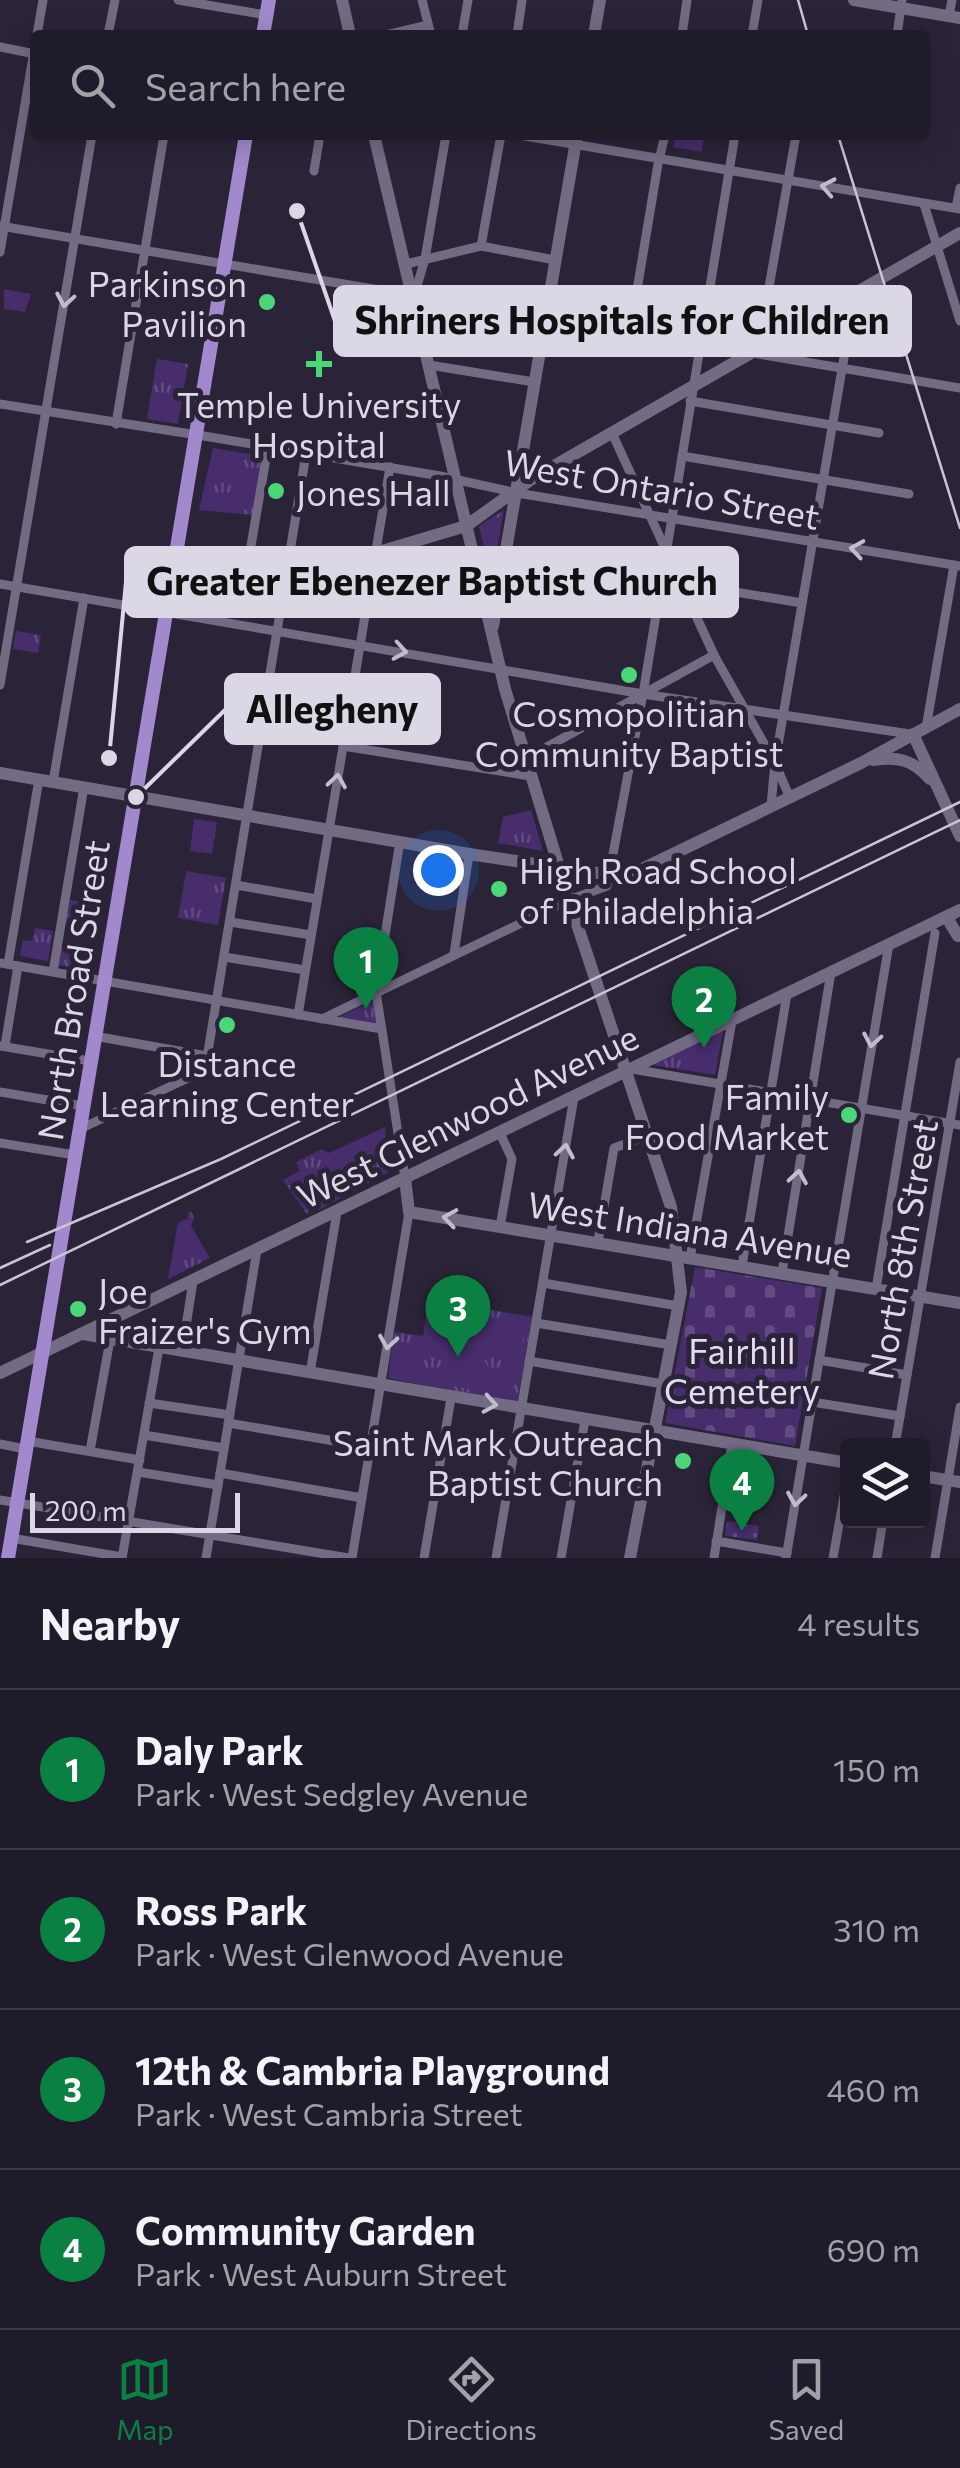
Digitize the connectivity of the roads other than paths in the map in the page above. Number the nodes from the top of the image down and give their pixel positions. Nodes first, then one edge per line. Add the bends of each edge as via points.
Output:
1 (42, 0) edge
2 (114, 0) edge
3 (178, 0) edge
4 (342, 0) edge
5 (422, 0) edge
6 (468, 0) edge
7 (522, 0) edge
8 (600, 0) edge
9 (688, 0) edge
10 (758, 0) edge
11 (854, 0) edge
12 (952, 0) edge
13 (902, 4) edge
14 (268, 8) edge
15 (954, 17) edge
16 (38, 30) edge
17 (109, 30) edge
18 (349, 30) edge
19 (429, 30) edge
20 (463, 30) edge
21 (518, 30) edge
22 (595, 30) edge
23 (683, 30) edge
24 (753, 30) edge
25 (897, 30) edge
26 (0, 48) edge
27 (30, 52) edge
28 (30, 75) edge
29 (91, 140) edge
30 (163, 140) edge
31 (245, 140) edge
32 (319, 140) edge
33 (375, 140) edge
34 (445, 140) edge
35 (500, 140) edge
36 (576, 140) edge
37 (665, 140) edge
38 (734, 140) edge
39 (795, 140) edge
40 (660, 158) junction
41 (729, 170) junction
42 (314, 171) dead end
43 (788, 179) junction
44 (960, 188) edge
45 (924, 204) junction
46 (958, 209) edge
47 (2, 226) edge
48 (960, 233) edge
49 (76, 238) junction
50 (481, 246) junction
51 (938, 246) junction
52 (145, 250) junction
53 (0, 252) edge
54 (425, 259) junction
55 (555, 260) junction
56 (224, 263) junction
57 (406, 264) junction
58 (414, 296) junction
59 (545, 318) junction
60 (960, 320) edge
61 (850, 322) dead end
62 (630, 332) junction
63 (700, 343) junction
64 (758, 350) junction
65 (429, 365) junction
66 (842, 368) junction
67 (534, 382) junction
68 (693, 385) junction
69 (960, 388) edge
70 (690, 401) junction
71 (0, 404) edge
72 (46, 412) junction
73 (116, 424) junction
74 (831, 426) junction
75 (612, 433) junction
76 (879, 433) dead end
77 (194, 435) junction
78 (268, 447) junction
79 (306, 454) junction
80 (682, 456) junction
81 (390, 468) junction
82 (822, 480) junction
83 (456, 482) junction
84 (515, 492) junction
85 (909, 494) dead end
86 (650, 515) junction
87 (670, 518) junction
88 (466, 526) junction
89 (812, 542) junction
90 (665, 549) junction
91 (376, 553) junction
92 (504, 556) junction
93 (957, 566) edge
94 (478, 575) junction
95 (286, 580) junction
96 (681, 582) junction
97 (0, 584) edge
98 (16, 587) junction
99 (243, 592) junction
100 (84, 598) junction
101 (802, 603) junction
102 (166, 612) junction
103 (279, 630) junction
104 (492, 638) junction
105 (360, 644) junction
106 (714, 655) junction
107 (499, 668) junction
108 (1, 673) edge
109 (0, 685) edge
110 (643, 694) junction
111 (744, 708) junction
112 (960, 710) edge
113 (783, 715) junction
114 (926, 726) junction
115 (913, 734) junction
116 (343, 746) junction
117 (921, 750) junction
118 (525, 759) junction
119 (775, 763) junction
120 (861, 763) junction
121 (0, 773) edge
122 (530, 776) junction
123 (46, 780) junction
124 (84, 787) junction
125 (938, 790) junction
126 (135, 796) junction
127 (790, 798) junction
128 (771, 806) junction
129 (248, 816) junction
130 (329, 829) junction
131 (960, 836) edge
132 (400, 842) junction
133 (470, 854) junction
134 (559, 867) junction
135 (618, 874) junction
136 (236, 885) junction
137 (317, 899) junction
138 (569, 900) junction
139 (954, 912) edge
140 (230, 922) junction
141 (918, 930) junction
142 (935, 933) junction
143 (311, 935) junction
144 (959, 936) edge
145 (889, 944) junction
146 (454, 954) junction
147 (224, 957) junction
148 (8, 964) edge
149 (305, 970) junction
150 (53, 972) junction
151 (831, 972) junction
152 (102, 981) junction
153 (376, 992) junction
154 (787, 994) junction
155 (217, 1002) junction
156 (298, 1015) junction
157 (322, 1019) junction
158 (732, 1021) junction
159 (382, 1030) junction
160 (94, 1036) junction
161 (2, 1046) edge
162 (90, 1061) junction
163 (206, 1061) junction
164 (960, 1062) edge
165 (629, 1070) junction
166 (722, 1084) junction
167 (0, 1092) edge
168 (771, 1094) junction
169 (574, 1097) junction
170 (810, 1100) junction
171 (83, 1106) junction
172 (860, 1108) junction
173 (905, 1116) junction
174 (955, 1124) edge
175 (79, 1129) junction
176 (500, 1132) junction
177 (648, 1136) junction
178 (0, 1143) edge
179 (75, 1155) junction
180 (405, 1178) junction
181 (337, 1212) junction
182 (410, 1212) junction
183 (500, 1226) junction
184 (551, 1234) junction
185 (598, 1242) junction
186 (257, 1250) junction
187 (684, 1257) junction
188 (742, 1266) junction
189 (782, 1273) junction
190 (192, 1281) junction
191 (832, 1282) junction
192 (542, 1283) junction
193 (876, 1289) junction
194 (920, 1297) junction
195 (960, 1303) edge
196 (678, 1306) junction
197 (536, 1322) junction
198 (83, 1334) junction
199 (110, 1340) junction
200 (671, 1345) junction
201 (158, 1348) junction
202 (182, 1352) junction
203 (40, 1354) junction
204 (820, 1360) junction
205 (240, 1362) junction
206 (530, 1362) junction
207 (0, 1373) edge
208 (310, 1373) junction
209 (908, 1375) junction
210 (664, 1384) junction
211 (380, 1386) junction
212 (451, 1398) junction
213 (812, 1402) junction
214 (149, 1403) junction
215 (960, 1407) edge
216 (521, 1409) junction
217 (900, 1416) junction
218 (229, 1419) junction
219 (585, 1420) junction
220 (655, 1431) junction
221 (144, 1435) junction
222 (896, 1438) edge
223 (0, 1444) edge
224 (732, 1444) junction
225 (26, 1445) junction
226 (370, 1447) junction
227 (224, 1448) junction
228 (90, 1451) junction
229 (803, 1456) junction
230 (140, 1460) junction
231 (840, 1463) edge
232 (138, 1472) junction
233 (220, 1473) junction
234 (954, 1481) edge
235 (218, 1485) junction
236 (362, 1498) junction
237 (0, 1500) edge
238 (16, 1502) junction
239 (840, 1519) edge
240 (129, 1521) junction
241 (882, 1528) edge
242 (210, 1535) junction
243 (11, 1538) junction
244 (716, 1541) junction
245 (786, 1555) edge
246 (122, 1557) edge
247 (8, 1558) edge
248 (206, 1558) edge
249 (350, 1558) edge
250 (424, 1558) edge
251 (496, 1558) edge
252 (562, 1558) edge
253 (630, 1558) edge
254 (714, 1558) edge
255 (833, 1558) edge
256 (877, 1558) edge
257 (935, 1558) edge

1 - 16 street
2 - 17 street
3 - 14 street
4 - 18 street
5 - 19 street
6 - 20 street
7 - 21 street
8 - 22 street
9 - 23 street
10 - 24 street
11 - 13 street
12 - 15 street
13 - 15 street
13 - 25 street
26 - 27 street
28 - 47 street
29 - 49 street
30 - 52 street
31 - 56 main road, North Broad Street
32 - 42 street
33 - 57 street
34 - 54 street
35 - 50 street
36 - 40 street
36 - 55 street
37 - 40 street
38 - 41 street
39 - 43 street
40 - 41 street
40 - 62 street
41 - 43 street
41 - 63 street
45 -> 43 street
43 - 64 street
44 - 46 street
45 - 46 street
45 - 51 street
47 - 49 street
47 - 53 street
48 - 51 street
49 - 52 street
49 -> 72 street
50 - 54 street
50 - 55 street
51 - 60 street
51 - 64 street
52 - 56 street
52 - 73 street
54 - 57 street
54 - 58 street
55 - 59 street
56 - 58 street
56 - 77 main road, North Broad Street
57 - 58 street
58 - 59 street
58 - 65 street
59 - 62 street
59 - 67 street
61 - 66 street
62 - 63 street
63 - 64 street
63 - 68 street
64 - 66 street
64 - 68 street
65 - 67 street
65 - 83 street
66 - 69 street
66 - 74 street
67 - 84 street
68 - 70 street
68 - 75 street
70 - 74 street
70 - 80 street
71 - 72 street, West Ontario Street
72 - 73 street, West Ontario Street
72 - 98 street
73 - 77 street, West Ontario Street
74 - 76 street
74 - 82 street
75 - 84 street
75 - 86 street
77 - 78 street, West Ontario Street
77 - 102 main road, North Broad Street
78 - 79 street, West Ontario Street
78 - 99 street
79 - 81 street, West Ontario Street
79 - 95 street
80 - 82 street
80 - 87 street
81 - 83 street, West Ontario Street
81 - 91 street
82 - 85 street
82 - 89 street
83 - 84 street, West Ontario Street
83 - 88 street
84 - 86 street, West Ontario Street
84 - 88 street
84 - 92 street
86 - 87 street, West Ontario Street
86 - 90 street
87 - 89 street, West Ontario Street
87 - 90 street
88 - 91 street
88 - 94 street
93 -> 89 street, West Ontario Street
89 - 101 street
90 - 96 street
90 - 110 street
91 - 95 street
91 - 105 street
92 - 94 street
92 - 104 street
93 - 114 street
94 - 104 street
95 - 99 street
95 - 103 street
96 - 101 street
96 - 106 street
97 - 98 street
98 - 100 street
98 - 108 street
99 - 102 street
100 - 102 street
100 - 123 street
101 - 113 street
102 - 103 street
102 - 126 main road, North Broad Street
103 - 105 street
103 - 129 street
104 - 107 street
105 -> 107 street
105 - 116 street
106 - 110 street
106 - 111 street
107 - 110 street
107 - 118 street
108 - 109 street
110 - 111 street
110 - 118 street
110 - 135 street
111 - 113 street
111 - 119 street
112 - 114 street
113 - 115 street
113 - 119 street
114 - 115 street
114 - 117 street
115 - 117 street
115 - 120 street
116 - 122 street
130 -> 116 street
117 - 125 street
118 - 122 street
119 - 127 street
119 - 128 street
120 - 125 street via 900,758
120 - 127 street
121 - 123 street
122 - 134 street
123 - 124 street
123 - 148 street
124 - 126 street
124 - 150 street
125 - 131 street
126 - 129 street
126 - 152 main road, North Broad Street
127 - 128 street
128 - 135 street via 640,870
129 - 130 street
129 - 136 street
130 - 132 street
130 - 137 street
132 - 133 street
132 - 153 street
133 - 134 street
133 - 146 street
134 - 135 street
134 - 138 street
135 - 138 street
136 - 137 street
136 - 140 street
137 - 143 street
138 - 146 street
138 - 165 street
139 - 141 street, West Glenwood Avenue
139 - 144 street via 950,924
140 - 143 street
140 - 147 street
141 - 142 street
141 - 145 street, West Glenwood Avenue
142 - 144 street
142 - 173 street
143 - 149 street
145 - 151 street, West Glenwood Avenue
145 -> 172 street
146 - 153 street
147 - 149 street
147 - 155 street
148 - 150 street
148 - 161 street
149 - 156 street
150 - 152 street
151 - 154 street, West Glenwood Avenue
151 - 170 street
152 - 155 street
152 - 160 main road, North Broad Street
153 - 157 street
153 - 159 street
154 - 158 street, West Glenwood Avenue
154 - 168 street
155 - 156 street
155 - 163 street
156 - 157 street
157 - 159 street
158 - 165 street, West Glenwood Avenue
158 - 166 street
159 - 180 street
160 - 162 main road, North Broad Street
160 - 163 street
161 - 162 street
162 - 171 main road, North Broad Street
163 - 175 street via 188,1079
164 - 174 street, North 8th Street
165 - 166 street
165 - 169 street, West Glenwood Avenue
165 - 177 street
166 - 168 street
166 - 187 street
167 - 171 street
168 - 170 street
168 - 188 street
169 - 176 street, West Glenwood Avenue
184 -> 169 street
170 - 172 street
189 -> 170 street
171 - 175 main road, North Broad Street
172 - 173 street
172 - 191 street
173 - 174 street
173 - 193 street
174 - 194 street, North 8th Street
175 - 179 main road, North Broad Street
176 - 180 street, West Glenwood Avenue
176 - 183 street via 512,1159
177 - 185 street via 614,1148
177 - 187 street
178 - 179 street
179 - 203 main road, North Broad Street
180 - 181 street, West Glenwood Avenue
180 - 182 street
181 - 186 street, West Glenwood Avenue
181 - 208 street
183 -> 182 street, West Indiana Avenue
182 -> 211 street
183 - 184 street, West Indiana Avenue
184 - 185 street, West Indiana Avenue
184 - 192 street
185 - 187 street, West Indiana Avenue
186 - 190 street, West Glenwood Avenue
186 - 205 street
187 - 188 street, West Indiana Avenue
187 - 196 street
188 - 189 street, West Indiana Avenue
189 - 191 street, West Indiana Avenue
190 - 198 street, West Glenwood Avenue
190 - 202 street
191 - 193 street, West Indiana Avenue
191 - 204 street
192 - 196 street
192 - 197 street
193 - 194 street, West Indiana Avenue
194 - 195 street, West Indiana Avenue
194 - 209 street, North 8th Street
196 - 200 street
197 - 200 street
197 - 206 street
198 - 199 street
198 - 203 street, West Glenwood Avenue
199 - 201 street
199 - 228 street
200 - 210 street
201 - 202 street
201 - 214 street
202 - 205 street
203 - 207 street, West Glenwood Avenue
203 - 225 main road, North Broad Street
204 - 209 street
204 - 213 street
205 - 208 street
205 - 218 street
206 - 210 street
206 - 216 street
208 - 211 street
209 - 217 street, North 8th Street
210 - 220 street
211 - 212 street
211 - 226 street
212 -> 216 street
212 - 250 street
213 - 217 street
213 - 229 street
214 - 218 street
214 - 221 street
215 - 234 street
216 - 219 street
216 - 251 street
217 - 222 street, North 8th Street
218 - 226 street
218 - 227 street
219 - 220 street
219 - 252 street
220 - 224 street
220 - 253 street
221 - 227 street
221 - 230 street
223 - 225 street
224 - 229 street
224 - 244 street
225 - 228 street
225 - 238 main road, North Broad Street
226 - 236 street
227 - 233 street
228 - 230 street
229 - 231 street
229 -> 245 street
230 - 232 street
232 - 235 street
232 - 240 street
233 - 235 street
233 - 236 street
234 - 257 street
235 - 242 street
236 - 249 street
237 - 238 street
238 - 240 street
238 - 243 main road, North Broad Street
239 - 255 street
240 - 242 street
240 - 246 street
241 - 256 street
242 - 248 street
242 - 249 street
243 - 246 street
243 - 247 main road, North Broad Street
244 - 245 street
244 - 254 street

